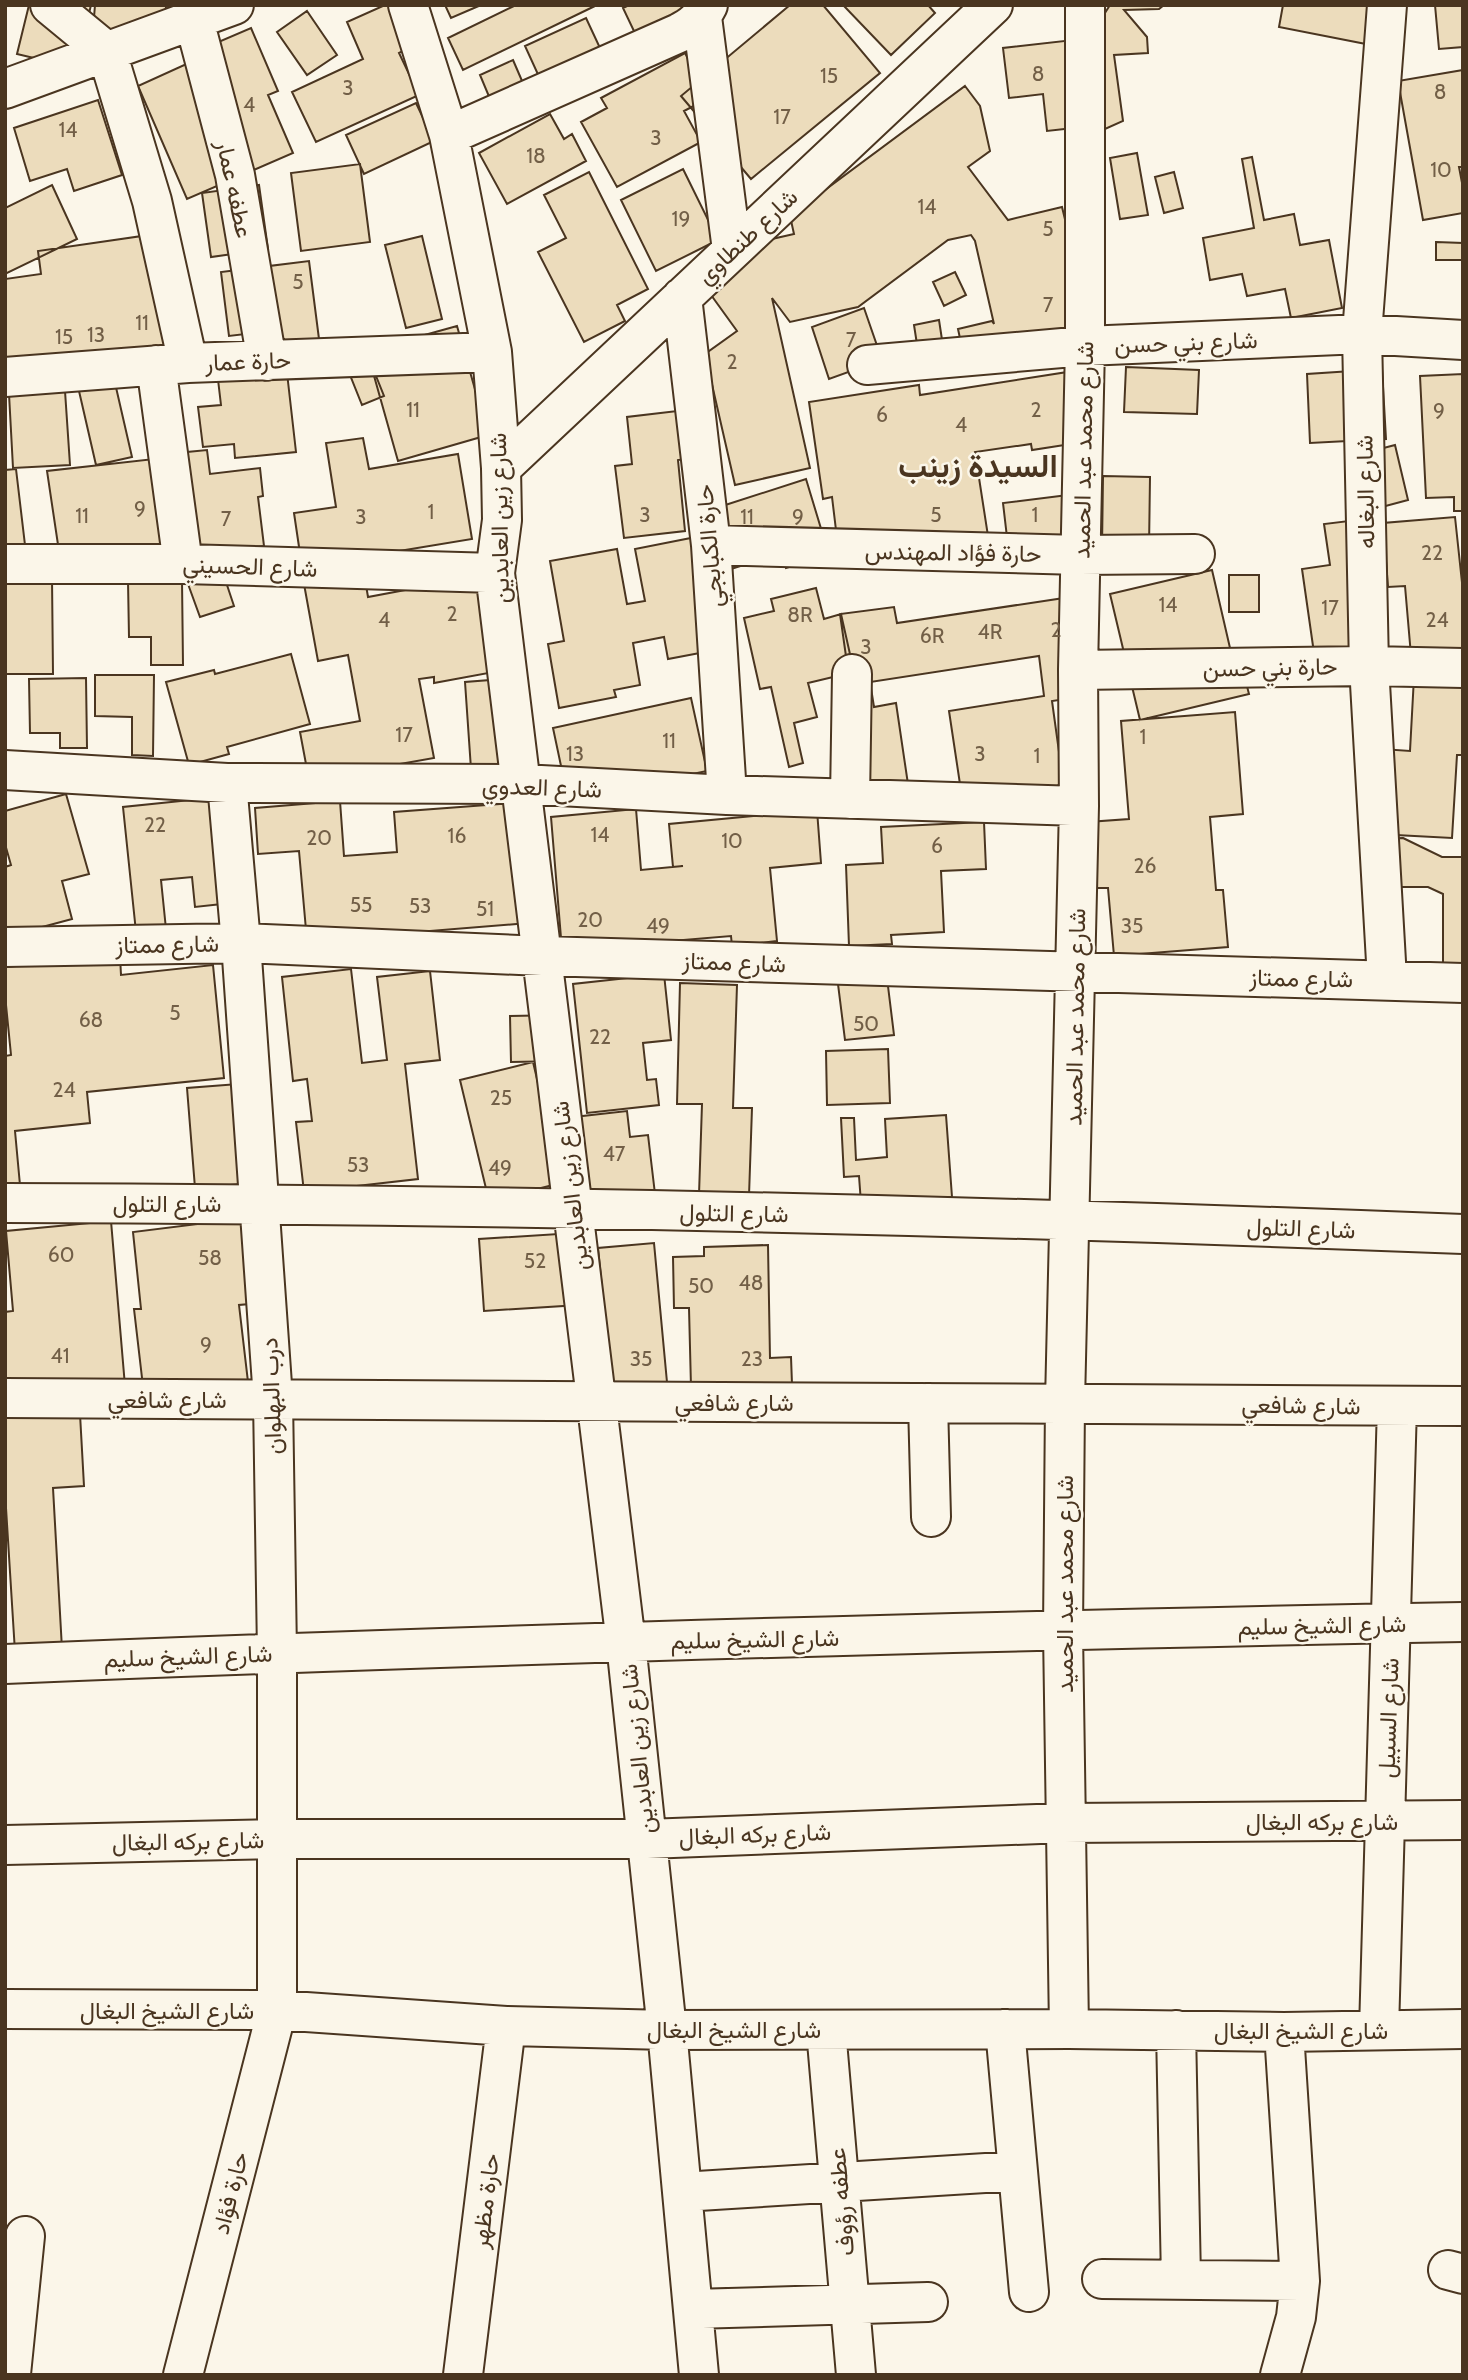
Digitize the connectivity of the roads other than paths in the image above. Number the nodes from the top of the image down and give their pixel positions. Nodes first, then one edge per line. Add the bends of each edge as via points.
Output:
1 (50, 5) edge
2 (234, 5) edge
3 (408, 5) edge
4 (993, 5) edge
5 (1085, 5) edge
6 (1387, 5) edge
7 (705, 11) edge
8 (194, 20) junction
9 (152, 21) edge
10 (107, 52) junction
11 (5, 89) edge
12 (449, 135) junction
13 (732, 250) junction
14 (682, 297) junction
15 (1362, 334) junction
16 (1463, 341) edge
17 (1086, 346) junction
18 (492, 352) junction
19 (267, 360) junction
20 (172, 364) junction
21 (867, 365) dead end
22 (5, 377) edge
23 (501, 468) junction
24 (711, 545) junction
25 (1195, 554) dead end
26 (1080, 555) junction
27 (5, 564) edge
28 (183, 564) junction
29 (495, 573) junction
30 (1369, 666) junction
31 (1463, 668) edge
32 (1078, 670) junction
33 (852, 674) dead end
34 (5, 770) edge
35 (227, 783) junction
36 (522, 784) junction
37 (727, 795) junction
38 (850, 799) junction
39 (1079, 806) junction
40 (241, 943) junction
41 (5, 947) edge
42 (542, 956) junction
43 (1076, 973) junction
44 (1388, 979) junction
45 (1463, 983) edge
46 (5, 1203) edge
47 (260, 1204) junction
48 (573, 1210) junction
49 (1071, 1219) junction
50 (1463, 1234) edge
51 (5, 1398) edge
52 (273, 1399) junction
53 (596, 1402) junction
54 (1065, 1402) junction
55 (928, 1403) junction
56 (1397, 1406) junction
57 (1463, 1406) edge
58 (931, 1517) dead end
59 (1463, 1622) edge
60 (1391, 1624) junction
61 (1063, 1631) junction
62 (626, 1643) junction
63 (277, 1653) junction
64 (5, 1664) edge
65 (1463, 1820) edge
66 (1385, 1821) junction
67 (1065, 1823) junction
68 (278, 1839) junction
69 (647, 1839) junction
70 (5, 1845) edge
71 (5, 2008) edge
72 (277, 2010) junction
73 (506, 2026) junction
74 (1005, 2029) junction
75 (1069, 2029) junction
76 (1463, 2029) edge
77 (667, 2030) junction
78 (827, 2030) junction
79 (1379, 2030) junction
80 (1176, 2031) junction
81 (1284, 2032) junction
82 (1018, 2171) junction
83 (839, 2182) junction
84 (682, 2192) junction
85 (25, 2236) dead end
86 (1102, 2279) dead end
87 (1181, 2279) junction
88 (1300, 2281) junction
89 (1028, 2292) dead end
90 (928, 2302) dead end
91 (850, 2304) junction
92 (693, 2309) junction
93 (5, 2373) edge
94 (12, 2374) edge
95 (21, 2375) edge
96 (183, 2375) edge
97 (463, 2375) edge
98 (699, 2375) edge
99 (856, 2375) edge
100 (1280, 2375) edge

1 - 10 street
2 - 8 street
3 - 12 street, شارع زين العابدين
4 - 13 street, شارع طنطاوي
5 - 17 street, شارع محمد عبد الحميد
6 - 15 street, شارع البغاله
7 - 12 street via 692,27
7 - 13 street
8 - 9 street
8 - 19 street, عطفه عمار via 235,175
9 - 10 street
10 - 11 street
10 - 20 street via 152,201
12 - 18 street, شارع زين العابدين
13 - 14 street, شارع طنطاوي
14 - 23 street, شارع طنطاوي
14 - 24 street, حارة الكبابجي
15 - 16 street, شارع بني حسن
15 - 17 street, شارع بني حسن
15 - 30 street, شارع البغاله
17 - 21 street, شارع بني حسن
17 - 26 street, شارع محمد عبد الحميد
18 - 19 street, حارة عمار
18 - 23 street, شارع زين العابدين
19 - 20 street, حارة عمار
20 - 22 street, حارة عمار
20 - 28 street
23 - 29 street, شارع زين العابدين via 502,520
24 - 26 street, حارة فؤاد المهندس
24 - 37 street, حارة الكبابجي
25 - 26 street, حارة فؤاد المهندس
26 - 32 street, شارع محمد عبد الحميد
27 - 28 street, شارع الحسيني
28 - 29 street, شارع الحسيني
29 - 36 street, شارع زين العابدين
30 - 31 street, حارة بني حسن
30 - 32 street, حارة بني حسن
30 - 44 street, شارع البغاله
32 - 39 street, شارع محمد عبد الحميد
33 - 38 street
34 - 35 street, شارع العدوي
35 - 36 street, شارع العدوي
35 - 40 street, درب البهلوان
36 - 37 street, شارع العدوي
36 - 42 street, شارع زين العابدين
37 - 38 street, شارع العدوي
38 - 39 street, شارع العدوي
39 - 43 street, شارع محمد عبد الحميد
40 - 41 street, شارع ممتاز
40 - 42 street, شارع ممتاز
40 - 47 street, درب البهلوان
42 - 43 street, شارع ممتاز
42 - 48 street, شارع زين العابدين
43 - 44 street, شارع ممتاز
43 - 49 street, شارع محمد عبد الحميد
44 - 45 street, شارع ممتاز
46 - 47 street, شارع التلول
47 - 48 street, شارع التلول
47 - 52 street, درب البهلوان
48 - 49 street, شارع التلول
48 - 53 street, شارع زين العابدين
49 - 50 street, شارع التلول
49 - 54 street, شارع محمد عبد الحميد
51 - 52 street, شارع شافعي
52 - 53 street, شارع شافعي
52 - 63 street, درب البهلوان
53 - 55 street, شارع شافعي
53 - 62 street, شارع زين العابدين
54 - 55 street, شارع شافعي
54 - 56 street, شارع شافعي
54 - 61 street, شارع محمد عبد الحميد
55 - 58 street
56 - 57 street, شارع شافعي
56 - 60 street, شارع السبيل
59 - 60 street, شارع الشيخ سليم
60 - 61 street, شارع الشيخ سليم
60 - 66 street, شارع السبيل
61 - 62 street, شارع الشيخ سليم
61 - 67 street, شارع محمد عبد الحميد
62 - 63 street, شارع الشيخ سليم
62 - 69 street, شارع زين العابدين
63 - 64 street, شارع الشيخ سليم
63 - 68 street, درب البهلوان
65 - 66 street, شارع بركه البغال
66 - 67 street, شارع بركه البغال
66 - 79 street, شارع السبيل
67 - 69 street, شارع بركه البغال
67 - 75 street, شارع محمد عبد الحميد
68 - 69 street, شارع بركه البغال
68 - 70 street, شارع بركه البغال
68 - 72 street, درب البهلوان
69 - 77 street, شارع زين العابدين
71 - 72 street, شارع الشيخ البغال
72 - 73 street, شارع الشيخ البغال
72 - 96 street, حارة فؤاد
73 - 77 street, شارع الشيخ البغال
73 - 97 street, حارة مظهر
74 - 75 street, شارع الشيخ البغال
74 - 78 street, شارع الشيخ البغال
74 - 82 street
75 - 80 street, شارع الشيخ البغال
76 - 79 street, شارع الشيخ البغال
77 - 78 street, شارع الشيخ البغال
77 - 84 street, شارع زين العابدين
78 - 83 street, عطفه رؤوف
79 - 81 street, شارع الشيخ البغال
80 - 81 street, شارع الشيخ البغال
80 - 87 street
81 - 88 street
82 - 83 street
82 - 89 street
83 - 84 street
83 - 91 street, عطفه رؤوف
84 - 92 street, شارع زين العابدين
85 - 94 street
86 - 87 street
87 - 88 street
88 - 100 street via 1296,2317
90 - 91 street
91 - 92 street
91 - 99 street, عطفه رؤوف
92 - 98 street, شارع زين العابدين
93 - 94 street
94 - 95 street

